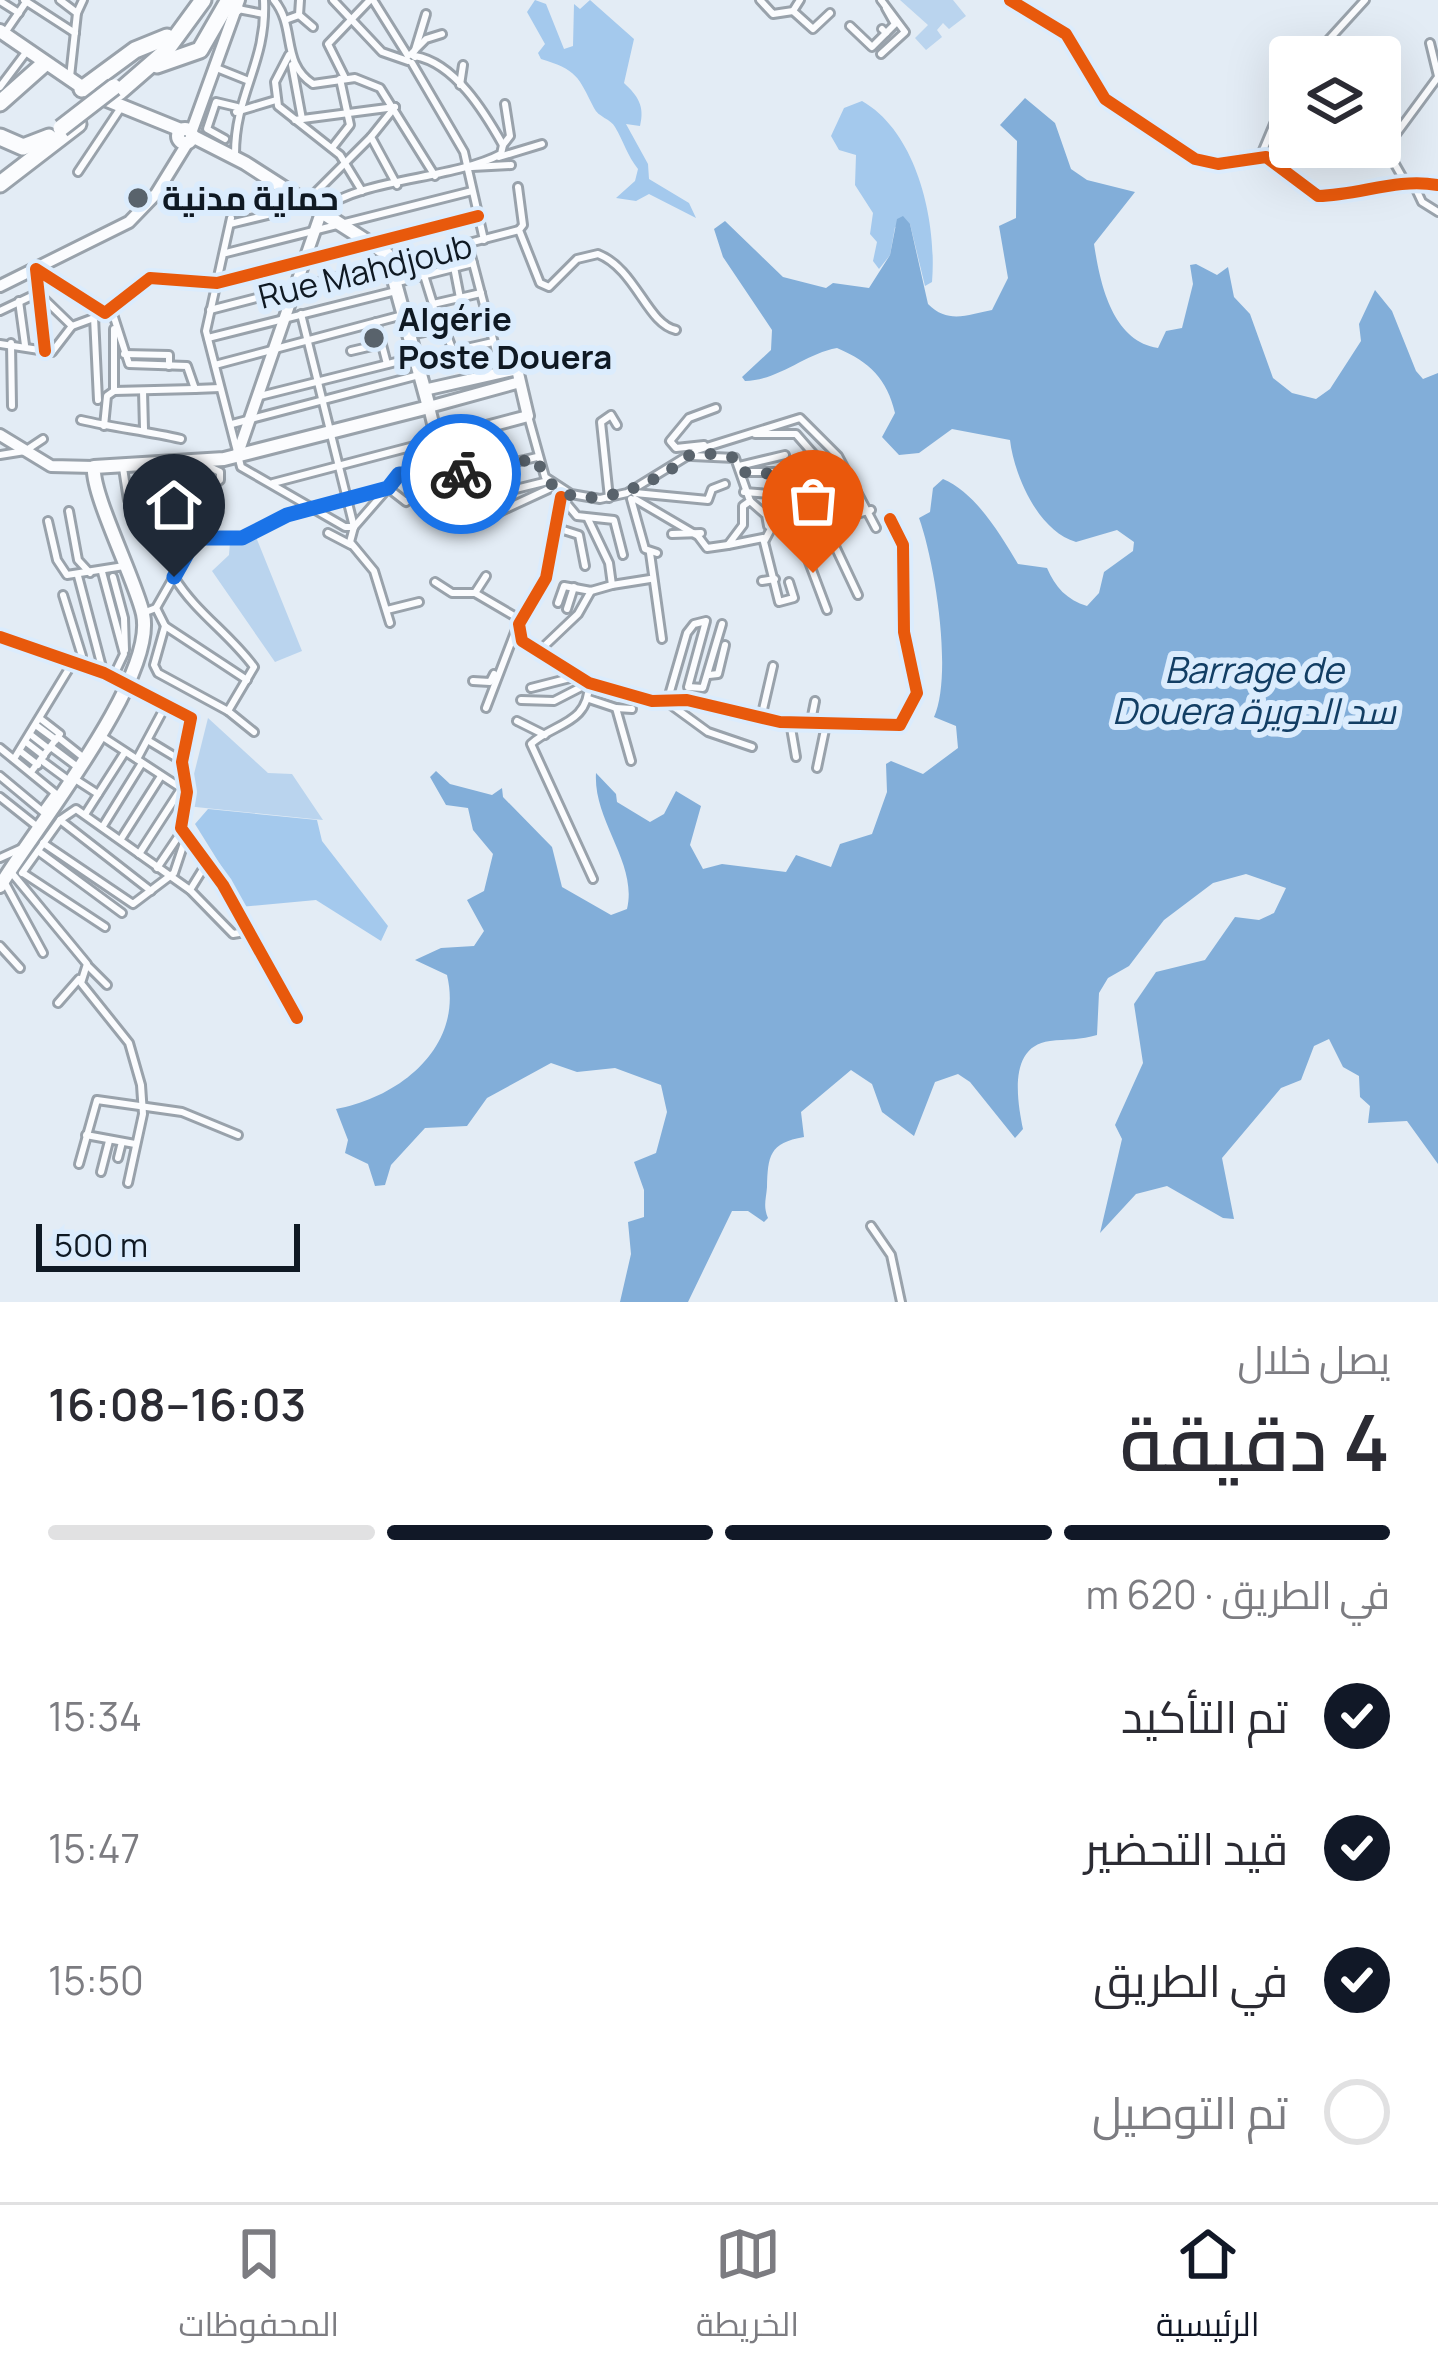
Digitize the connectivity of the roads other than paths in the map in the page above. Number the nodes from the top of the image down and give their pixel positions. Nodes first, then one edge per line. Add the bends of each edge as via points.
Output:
1 (60, 0) edge
2 (83, 0) edge
3 (264, 0) edge
4 (274, 0) edge
5 (300, 0) edge
6 (333, 0) edge
7 (372, 0) edge
8 (760, 0) edge
9 (799, 0) edge
10 (1010, 0) edge
11 (1365, 0) edge
12 (0, 1) edge
13 (26, 1) edge
14 (218, 5) edge
15 (793, 10) junction
16 (19, 13) junction
17 (77, 13) junction
18 (830, 13) dead end
19 (264, 14) junction
20 (426, 14) dead end
21 (298, 15) junction
22 (190, 18) junction
23 (353, 18) junction
24 (288, 19) junction
25 (850, 26) dead end
26 (314, 27) dead end
27 (2, 32) edge
28 (75, 33) junction
29 (442, 34) dead end
30 (1332, 36) edge
31 (167, 38) junction
32 (1430, 43) dead end
33 (881, 54) dead end
34 (411, 57) junction
35 (290, 58) junction
36 (36, 60) junction
37 (464, 65) dead end
38 (212, 66) junction
39 (143, 67) junction
40 (1438, 76) edge
41 (342, 78) junction
42 (249, 81) junction
43 (0, 87) edge
44 (460, 87) junction
45 (85, 93) junction
46 (118, 96) junction
47 (0, 100) edge
48 (277, 100) junction
49 (506, 104) dead end
50 (395, 107) junction
51 (237, 110) junction
52 (347, 112) junction
53 (302, 119) junction
54 (291, 120) junction
55 (1401, 126) edge
56 (55, 132) junction
57 (187, 136) junction
58 (0, 137) edge
59 (371, 137) junction
60 (1269, 137) edge
61 (225, 139) dead end
62 (542, 144) dead end
63 (503, 145) junction
64 (332, 148) junction
65 (1261, 156) junction
66 (499, 157) junction
67 (235, 158) junction
68 (343, 160) junction
69 (511, 165) dead end
70 (470, 168) junction
71 (1400, 168) edge
72 (78, 172) dead end
73 (0, 175) edge
74 (435, 176) junction
75 (1409, 181) junction
76 (0, 184) edge
77 (398, 184) junction
78 (1438, 185) edge
79 (518, 187) dead end
80 (472, 191) junction
81 (363, 193) junction
82 (314, 205) junction
83 (1438, 212) edge
84 (478, 216) junction
85 (343, 224) junction
86 (519, 230) junction
87 (315, 232) junction
88 (484, 240) junction
89 (371, 241) junction
90 (468, 244) junction
91 (224, 253) junction
92 (418, 256) junction
93 (304, 261) junction
94 (473, 263) junction
95 (393, 264) junction
96 (454, 267) junction
97 (36, 269) junction
98 (424, 275) junction
99 (218, 284) junction
100 (0, 286) edge
101 (399, 286) junction
102 (293, 290) junction
103 (38, 292) junction
104 (481, 293) junction
105 (460, 298) junction
106 (19, 301) junction
107 (434, 304) junction
108 (0, 310) edge
109 (210, 310) junction
110 (110, 314) junction
111 (302, 314) junction
112 (406, 314) junction
113 (94, 317) junction
114 (284, 318) junction
115 (376, 322) junction
116 (72, 326) junction
117 (439, 329) junction
118 (676, 330) dead end
119 (410, 335) junction
120 (208, 338) junction
121 (308, 340) junction
122 (170, 341) dead end
123 (493, 342) junction
124 (10, 343) junction
125 (0, 344) edge
126 (381, 344) junction
127 (25, 346) junction
128 (273, 349) junction
129 (45, 351) junction
130 (351, 351) dead end
131 (124, 354) junction
132 (169, 355) junction
133 (416, 357) junction
134 (387, 364) junction
135 (214, 365) junction
136 (169, 366) junction
137 (500, 370) junction
138 (421, 375) junction
139 (318, 382) junction
140 (520, 382) junction
141 (450, 385) junction
142 (195, 388) junction
143 (220, 388) junction
144 (424, 390) junction
145 (114, 391) junction
146 (143, 391) junction
147 (256, 397) junction
148 (322, 399) junction
149 (98, 400) dead end
150 (455, 401) junction
151 (12, 406) dead end
152 (429, 407) junction
153 (716, 408) dead end
154 (528, 416) junction
155 (248, 420) junction
156 (81, 421) dead end
157 (232, 424) junction
158 (617, 425) dead end
159 (104, 426) junction
160 (144, 431) junction
161 (332, 432) junction
162 (752, 434) junction
163 (0, 435) edge
164 (444, 438) junction
165 (43, 439) dead end
166 (181, 439) dead end
167 (421, 444) junction
168 (712, 447) junction
169 (25, 451) junction
170 (785, 454) dead end
171 (0, 455) edge
172 (237, 455) junction
173 (688, 455) junction
174 (537, 458) junction
175 (198, 462) junction
176 (170, 463) junction
177 (141, 464) junction
178 (123, 465) junction
179 (340, 465) junction
180 (95, 468) junction
181 (741, 469) junction
182 (472, 473) junction
183 (830, 473) dead end
184 (427, 474) junction
185 (460, 475) junction
186 (170, 481) junction
187 (549, 481) junction
188 (151, 483) junction
189 (273, 483) junction
190 (725, 484) dead end
191 (830, 484) dead end
192 (388, 488) junction
193 (744, 492) junction
194 (416, 493) dead end
195 (495, 494) dead end
196 (633, 494) junction
197 (757, 494) junction
198 (782, 495) junction
199 (151, 497) dead end
200 (347, 497) junction
201 (561, 497) junction
202 (609, 498) junction
203 (128, 500) dead end
204 (750, 502) junction
205 (764, 502) dead end
206 (314, 507) junction
207 (797, 509) junction
208 (871, 510) junction
209 (69, 511) dead end
210 (175, 511) junction
211 (219, 512) dead end
212 (486, 518) dead end
213 (890, 519) dead end
214 (588, 520) junction
215 (48, 521) dead end
216 (475, 523) dead end
217 (825, 525) junction
218 (810, 526) junction
219 (354, 527) junction
220 (557, 528) junction
221 (876, 529) dead end
222 (328, 533) dead end
223 (698, 533) junction
224 (672, 534) dead end
225 (196, 538) junction
226 (765, 540) junction
227 (351, 545) junction
228 (728, 545) junction
229 (623, 555) dead end
230 (127, 565) junction
231 (585, 566) dead end
232 (102, 571) junction
233 (91, 573) junction
234 (487, 575) dead end
235 (78, 576) junction
236 (113, 577) dead end
237 (174, 577) junction
238 (650, 578) junction
239 (775, 580) junction
240 (762, 581) dead end
241 (435, 582) dead end
242 (789, 582) dead end
243 (612, 585) junction
244 (574, 587) junction
245 (591, 591) junction
246 (475, 593) junction
247 (858, 595) dead end
248 (63, 596) dead end
249 (419, 602) dead end
250 (558, 603) dead end
251 (567, 608) dead end
252 (386, 610) junction
253 (827, 610) dead end
254 (149, 611) junction
255 (92, 622) junction
256 (390, 622) dead end
257 (520, 622) junction
258 (722, 624) dead end
259 (72, 626) junction
260 (165, 626) junction
261 (662, 639) dead end
262 (2, 640) edge
263 (725, 646) dead end
264 (537, 653) junction
265 (124, 654) junction
266 (82, 656) dead end
267 (505, 656) junction
268 (74, 662) junction
269 (773, 666) dead end
270 (104, 673) junction
271 (575, 675) junction
272 (709, 675) junction
273 (112, 677) junction
274 (247, 680) junction
275 (472, 680) dead end
276 (589, 683) junction
277 (129, 686) junction
278 (531, 688) dead end
279 (589, 699) junction
280 (521, 700) dead end
281 (815, 701) dead end
282 (667, 702) junction
283 (166, 705) junction
284 (486, 708) dead end
285 (616, 708) junction
286 (632, 709) dead end
287 (228, 711) junction
288 (761, 718) junction
289 (827, 720) junction
290 (517, 721) dead end
291 (812, 721) junction
292 (790, 722) junction
293 (40, 723) junction
294 (254, 732) dead end
295 (545, 735) junction
296 (103, 737) junction
297 (29, 739) junction
298 (149, 742) junction
299 (752, 747) dead end
300 (0, 748) edge
301 (20, 751) junction
302 (48, 751) junction
303 (125, 752) junction
304 (796, 757) dead end
305 (14, 759) junction
306 (140, 761) junction
307 (182, 761) junction
308 (631, 761) dead end
309 (817, 768) dead end
310 (32, 772) junction
311 (78, 772) junction
312 (0, 776) edge
313 (161, 776) junction
314 (184, 790) junction
315 (98, 794) junction
316 (0, 797) edge
317 (42, 812) junction
318 (86, 813) junction
319 (61, 820) junction
320 (103, 826) junction
321 (39, 831) junction
322 (184, 834) junction
323 (121, 840) junction
324 (30, 850) junction
325 (139, 854) junction
326 (0, 858) edge
327 (208, 861) junction
328 (157, 868) junction
329 (170, 876) junction
330 (9, 879) edge
331 (593, 879) dead end
332 (190, 890) junction
333 (151, 891) junction
334 (114, 893) junction
335 (106, 902) junction
336 (122, 913) dead end
337 (104, 928) dead end
338 (245, 932) junction
339 (0, 946) edge
340 (43, 953) dead end
341 (88, 966) junction
342 (20, 968) dead end
343 (80, 979) junction
344 (107, 986) dead end
345 (58, 1003) dead end
346 (297, 1018) dead end
347 (144, 1106) junction
348 (86, 1135) junction
349 (238, 1135) dead end
350 (110, 1141) junction
351 (122, 1142) junction
352 (135, 1144) junction
353 (118, 1158) dead end
354 (79, 1164) dead end
355 (101, 1172) dead end
356 (128, 1183) dead end
357 (871, 1226) dead end
358 (902, 1302) edge

1 - 17 street
2 - 17 street
3 - 19 street
4 - 24 street
5 - 21 street
6 - 23 street
7 - 23 street
7 - 34 street
8 - 15 street via 773,14
9 - 15 street
10 - 65 street via 1066,34 1105,99 1195,159 1218,164
11 - 30 street
12 - 16 street
13 - 16 street
13 - 28 street
14 - 19 street
14 - 22 highway
14 - 22 highway via 192,49 183,37
14 - 31 highway
14 - 38 street
14 - 39 highway via 200,50
15 - 18 street via 813,29
16 - 27 street
17 - 28 street
19 - 42 street via 262,54
20 - 34 street
21 - 24 street
21 - 26 street
22 - 39 highway
23 - 34 street via 382,52
23 - 41 street via 328,47
24 - 35 street
25 - 33 street via 872,47 896,24 881,0 905,32
27 - 36 main road
28 - 45 street
29 - 34 street
31 - 39 highway
31 - 45 highway via 135,50
32 - 40 street
34 - 44 street via 433,63
34 - 70 street
35 - 41 street via 314,83
35 - 48 street via 275,82
35 - 53 street
36 - 43 street
36 - 45 main road
36 - 47 highway
37 - 44 street
38 - 42 street
38 - 57 street
39 - 45 highway via 143,56 135,55
39 - 46 highway
40 - 55 street
41 - 50 street via 372,82
41 - 52 street
42 - 51 street
44 - 63 street
45 - 46 highway, bridge
45 - 76 highway
46 - 56 highway, bridge
46 - 57 main road
46 - 72 street
48 - 51 street
48 - 54 street
49 - 63 street via 510,136
50 - 52 street
50 - 59 street
50 - 74 street
51 - 61 street via 216,102 207,129
51 - 67 street
52 - 53 street
52 - 64 street via 349,129
53 - 54 street
54 - 64 street
56 - 58 highway via 23,147
56 - 73 highway
57 - 67 main road
57 - 97 street via 129,222
59 - 68 street
59 - 77 street
60 - 65 street
62 - 66 street
63 - 66 street
64 - 68 street
65 - 75 street via 1318,196
66 - 70 street
67 - 82 main road
68 - 81 street
68 - 82 street
69 - 70 street
70 - 74 street
70 - 80 street
71 - 75 street
74 - 77 street
75 - 78 street
75 - 83 street
77 - 81 street
79 - 86 street
80 - 84 street
80 - 85 street
81 - 82 street
82 - 85 main road
82 - 87 street
82 - 91 street via 231,221
84 - 88 street
84 - 89 street
85 - 87 street
85 - 89 main road
86 - 88 street, Rue Mahdjoub
86 - 118 street via 533,276 545,287 577,259 598,254 635,282 659,324
87 - 91 street
87 - 93 street
88 - 90 street, Rue Mahdjoub
89 - 93 street
89 - 95 main road
90 - 92 street, Rue Mahdjoub
90 - 94 street
91 - 99 street
92 - 95 street, Rue Mahdjoub
92 - 98 street
93 - 99 street
93 - 102 street
94 - 96 street
94 - 104 street
95 - 101 main road
95 - 102 street, Rue Mahdjoub
96 - 98 street
96 - 105 street
97 - 100 street
97 - 103 street
97 - 110 street
98 - 101 street
98 - 107 street
99 - 109 street
99 - 110 street via 150,278
101 - 111 street
101 - 112 main road
102 - 109 street, Rue Mahdjoub
102 - 114 street
103 - 106 street
103 - 116 street
103 - 129 street
104 - 105 street
104 - 123 street
105 - 107 street
106 - 108 street
106 - 127 street
107 - 117 street
109 - 120 street
110 - 113 street
110 - 131 street
110 - 145 street
111 - 114 street
111 - 121 street
112 - 115 street
112 - 119 main road
113 - 116 street
113 - 149 street
114 - 120 street
114 - 128 street
115 - 121 street
115 - 126 street
116 - 129 street via 60,349
117 - 119 street
117 - 123 street via 453,351
119 - 133 main road
120 - 135 street
121 - 128 street
121 - 139 street
122 - 132 street
123 - 137 street
124 - 125 street
124 - 127 street
124 - 151 street
126 - 130 street
126 - 134 street
127 - 129 street
128 - 135 street
128 - 147 street
131 - 132 street
131 - 136 street via 132,365
132 - 136 street
133 - 134 street
133 - 138 main road
134 - 139 street
135 - 143 street
136 - 142 street via 189,367
137 - 140 street via 517,369
137 - 141 street
138 - 144 main road
138 - 148 street
139 - 147 street
139 - 148 street
140 - 150 street
140 - 154 street
141 - 144 street
141 - 150 street
142 - 143 street
142 - 146 street
143 - 157 street
144 - 152 main road
145 - 146 street
145 - 159 street
146 - 160 street
147 - 155 street
148 - 155 street
148 - 161 street
150 - 152 street
152 - 161 main road
152 - 164 street
153 - 168 street via 689,418 670,441 676,448
154 - 164 street
154 - 174 street
155 - 157 street
155 - 172 street
156 - 159 street
157 - 172 street
158 - 202 street via 611,416 601,422
159 - 160 street
160 - 166 street
161 - 172 main road
161 - 179 street
162 - 168 street
162 - 183 street via 796,434
162 - 208 street via 786,418 807,421
163 - 169 street
164 - 167 street
164 - 185 street
165 - 169 street
167 - 179 street
167 - 184 street
168 - 173 street
169 - 171 street
169 - 180 street via 51,466
170 - 181 street
172 - 175 main road
172 - 189 street via 242,467
173 - 181 street via 735,458
173 - 196 street
174 - 182 street
174 - 187 street
175 - 176 main road
175 - 210 street via 217,469 220,480
176 - 177 main road
176 - 186 street
177 - 178 main road
177 - 188 street via 142,480
178 - 180 main road
178 - 203 street
179 - 189 street
179 - 200 street
180 - 230 main road
180 - 254 main road
181 - 193 street
181 - 198 street via 774,472
182 - 185 street
182 - 216 street
184 - 185 street
184 - 192 street via 399,474
186 - 188 street
186 - 210 street
187 - 195 street
187 - 201 street
187 - 202 street via 571,494
187 - 212 street
188 - 199 street
189 - 206 street
190 - 196 street via 712,488 709,500
191 - 207 street
192 - 194 street via 407,502
192 - 200 street
192 - 219 street
193 - 197 street
193 - 204 street
196 - 202 street
196 - 223 street
196 - 238 street via 652,552
197 - 198 street
197 - 205 street
198 - 207 street
200 - 206 street
200 - 219 street
201 - 214 street
201 - 220 street
204 - 226 street via 771,525
204 - 228 street
206 - 219 street
206 - 225 street via 242,538
207 - 218 street
208 - 217 street
208 - 221 street
209 - 233 street via 78,560
210 - 225 street
211 - 225 street
213 - 289 street via 903,545 904,632 917,693 900,725
214 - 229 street via 614,520
214 - 243 street
215 - 235 street via 61,570
217 - 218 street
217 - 247 street
218 - 253 street via 798,533
219 - 227 street
220 - 231 street via 579,535
220 - 257 street via 546,578
222 - 227 street
223 - 224 street
223 - 228 street via 707,548
225 - 237 street
226 - 228 street
226 - 239 street
227 - 252 street via 374,571
230 - 232 street
230 - 254 main road
232 - 233 street
232 - 265 street
233 - 235 street
234 - 246 street
235 - 255 street
236 - 265 street
237 - 254 street
237 - 274 street via 196,611 253,665
238 - 243 street
238 - 261 street
239 - 240 street
239 - 242 street via 779,602 794,598
241 - 246 street via 452,593
243 - 245 street
244 - 245 street
244 - 250 street via 563,587
244 - 251 street
245 - 264 street
246 - 257 street
248 - 259 street
249 - 252 street
252 - 256 street
254 - 260 street
254 - 277 main road via 149,647
255 - 259 street
255 - 270 street
257 - 264 street via 522,641
257 - 267 street
258 - 272 street
259 - 266 street
260 - 274 street
260 - 287 street via 155,669
262 - 268 street
263 - 272 street via 718,674
264 - 271 street
265 - 273 street
267 - 275 street via 491,681
267 - 284 street
268 - 270 street
268 - 293 street
269 - 288 street
270 - 273 street
271 - 276 street
271 - 278 street
272 - 282 street via 703,688 688,687 707,623 701,620 687,633
273 - 277 street
274 - 287 street
276 - 279 street
276 - 280 street via 554,701
276 - 282 street
277 - 283 street
277 - 296 main road
277 - 311 main road
279 - 285 street
279 - 295 street via 568,725
281 - 291 street
282 - 288 street
282 - 299 street via 708,732
283 - 298 street
283 - 307 street via 193,721
285 - 286 street
285 - 308 street
287 - 294 street
288 - 292 street
289 - 291 street
289 - 309 street
290 - 295 street
291 - 292 street
292 - 304 street
293 - 297 street
293 - 302 street via 59,733
295 - 331 street via 533,740 534,756
296 - 303 street
296 - 311 main road
297 - 301 street
297 - 302 street
298 - 306 street
298 - 307 street
300 - 305 street
301 - 302 street
301 - 305 street
302 - 310 street
302 - 311 street
302 - 311 street
303 - 306 street
303 - 315 street
305 - 310 street
306 - 313 street
306 - 320 street
307 - 314 street
310 - 317 street via 55,791
311 - 315 street
311 - 321 main road
312 - 317 street
313 - 314 street
313 - 323 street
314 - 322 street
314 - 325 street
315 - 318 street
316 - 321 street
317 - 321 street
318 - 319 street via 73,809
318 - 320 street
319 - 321 street
319 - 333 street
320 - 323 street
321 - 324 main road
321 - 330 main road
321 - 334 street
322 - 327 street
322 - 328 street
322 - 329 street
323 - 325 street
324 - 326 street
324 - 330 main road
324 - 335 street
325 - 328 street
327 - 332 street
327 - 338 street
328 - 329 street
329 - 332 street
329 - 333 street
330 - 337 street
330 - 340 street
330 - 341 street
332 - 338 street via 232,934
333 - 334 street via 133,904
334 - 335 street
335 - 336 street
338 - 346 street
339 - 342 street
341 - 343 street
341 - 344 street
343 - 345 street
343 - 347 street via 129,1043
347 - 348 street via 97,1100
347 - 349 street
347 - 352 street
348 - 350 street
348 - 354 street
350 - 351 street
350 - 355 street
351 - 352 street
351 - 353 street
352 - 356 street
357 - 358 street via 891,1256

